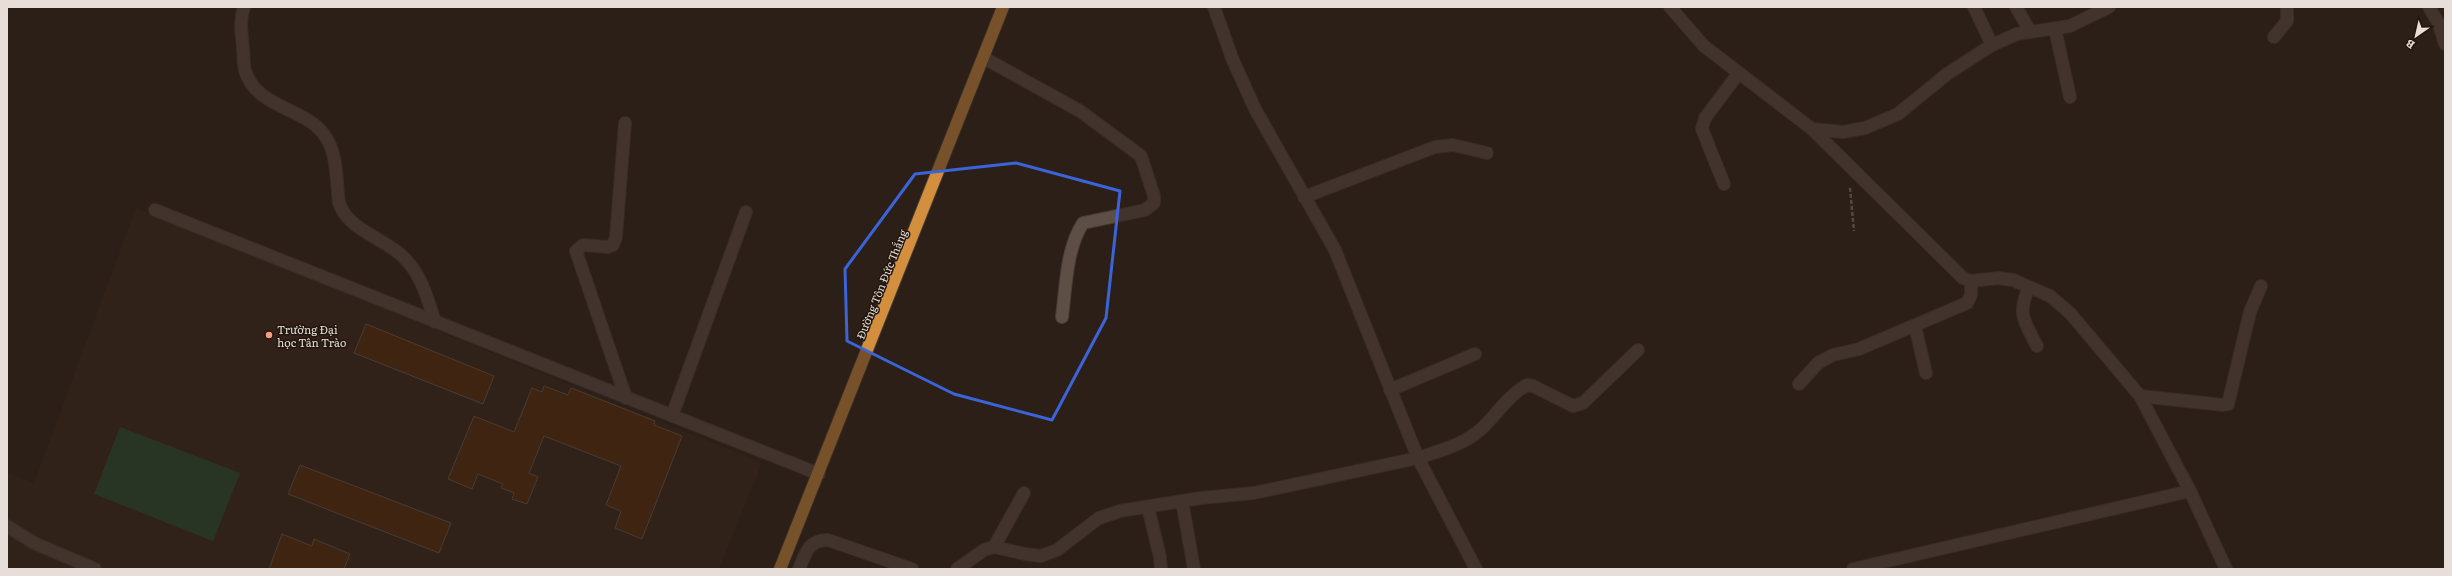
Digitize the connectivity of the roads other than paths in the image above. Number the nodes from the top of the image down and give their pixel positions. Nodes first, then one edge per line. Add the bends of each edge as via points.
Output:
1 (244, 7) edge
2 (1003, 7) edge
3 (1214, 7) edge
4 (1670, 7) edge
5 (1974, 7) edge
6 (2016, 7) edge
7 (2109, 7) edge
8 (2287, 7) edge
9 (2429, 7) edge
10 (2056, 29) junction
11 (2030, 30) junction
12 (2274, 37) dead end
13 (2445, 44) edge
14 (1992, 45) junction
15 (984, 58) junction
16 (1738, 74) junction
17 (2070, 97) dead end
18 (625, 123) dead end
19 (1812, 129) junction
20 (1487, 153) dead end
21 (1724, 184) dead end
22 (1304, 197) junction
23 (155, 210) dead end
24 (746, 212) dead end
25 (1971, 281) junction
26 (2261, 286) dead end
27 (2029, 287) junction
28 (1062, 317) dead end
29 (435, 322) junction
30 (1915, 326) junction
31 (2037, 346) dead end
32 (1638, 350) dead end
33 (1475, 354) dead end
34 (1926, 373) dead end
35 (1799, 384) dead end
36 (1390, 390) junction
37 (2140, 396) junction
38 (626, 398) junction
39 (672, 416) junction
40 (1418, 458) junction
41 (819, 474) junction
42 (2190, 492) junction
43 (1024, 493) dead end
44 (1182, 501) junction
45 (1148, 507) junction
46 (7, 526) edge
47 (994, 547) junction
48 (96, 569) edge
49 (780, 569) edge
50 (799, 569) edge
51 (912, 569) edge
52 (957, 569) edge
53 (1161, 569) edge
54 (1194, 569) edge
55 (1476, 569) edge
56 (1853, 569) edge
57 (2226, 569) edge

1 - 29 street via 240,18 245,71 256,88 272,103 308,119 325,135 332,149 342,212 349,220 410,264 421,280
2 - 15 highway, Đường Tôn Đức Thắng
3 - 22 street via 1232,58 1255,109
4 - 16 street via 1704,46
5 - 14 street
6 - 11 street
7 - 10 street via 2070,26
8 - 12 street via 2287,21
9 - 13 street via 2439,24
10 - 11 street
10 - 17 street
11 - 14 street
14 - 19 street via 1947,74 1898,114 1866,128 1843,132
15 - 28 street via 1080,111 1141,156 1154,196 1154,203 1145,210 1083,223 1070,255
15 - 41 highway, Đường Tôn Đức Thắng
16 - 19 street
16 - 21 street via 1705,118 1702,129
18 - 38 street via 616,237 613,245 583,245 576,251
19 - 25 street via 1963,278
20 - 22 street via 1453,146 1435,147
22 - 36 street via 1335,250
23 - 29 street
24 - 39 street
25 - 27 street via 1998,278 2013,280
25 - 30 street via 1971,295 1967,303
26 - 37 street via 2250,312 2228,404
27 - 31 street via 2022,303 2022,314
27 - 37 street via 2050,296 2070,313
29 - 38 street
30 - 34 street
30 - 35 street via 1859,349 1833,355 1818,363
32 - 40 street via 1583,403 1573,406 1533,386 1527,386 1500,407 1481,429 1469,438
33 - 36 street
36 - 40 street
37 - 42 street
38 - 39 street
39 - 41 street
40 - 44 street via 1254,493
40 - 55 street
41 - 49 highway, Đường Tôn Đức Thắng
42 - 56 street
42 - 57 street
43 - 47 street
44 - 45 street
44 - 54 street
45 - 47 street via 1120,511 1099,518 1057,550 1041,556
45 - 53 street
46 - 48 street via 34,543
47 - 52 street via 984,550
50 - 51 street via 810,545 818,540 828,540

